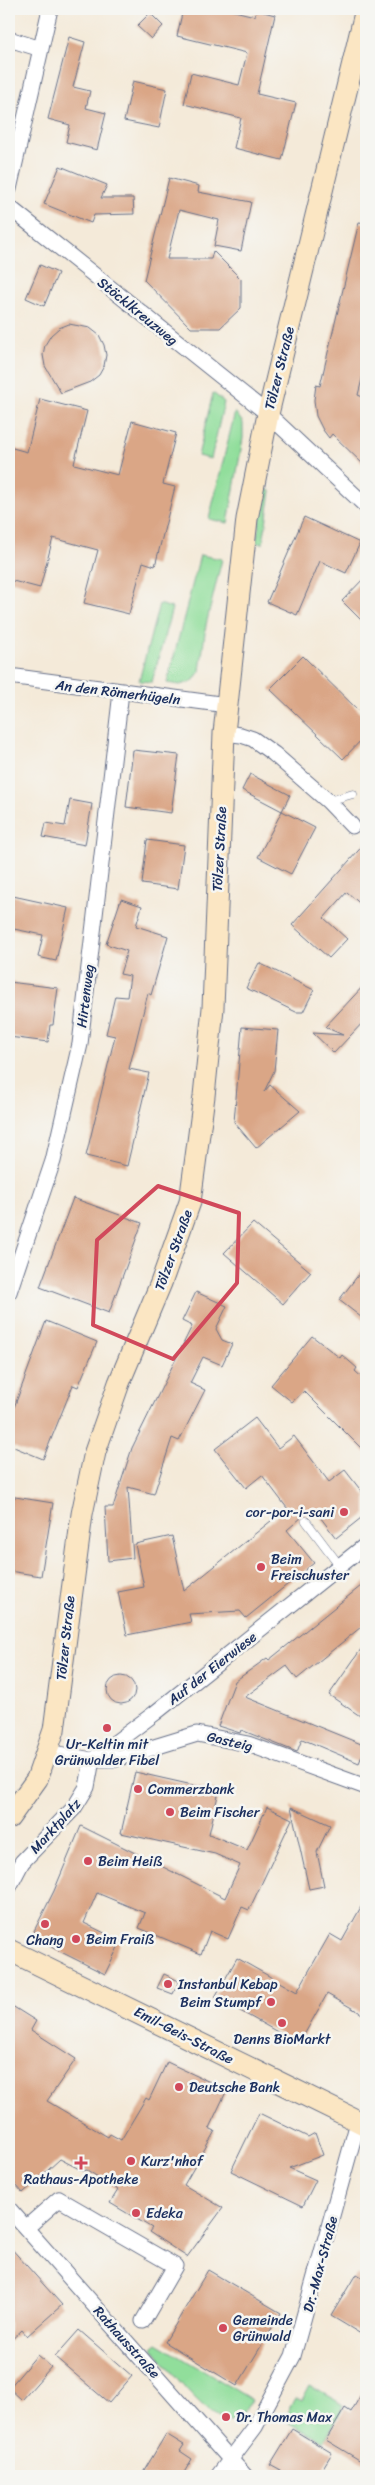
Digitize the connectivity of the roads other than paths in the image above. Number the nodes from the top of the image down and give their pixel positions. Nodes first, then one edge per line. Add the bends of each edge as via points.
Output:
1 (50, 9) edge
2 (366, 9) edge
3 (9, 39) edge
4 (40, 50) junction
5 (9, 189) edge
6 (9, 207) edge
7 (268, 414) junction
8 (366, 506) edge
9 (9, 676) edge
10 (121, 692) junction
11 (227, 705) junction
12 (224, 733) junction
13 (353, 794) dead end
14 (328, 800) junction
15 (352, 826) dead end
16 (10, 1287) edge
17 (306, 1520) dead end
18 (366, 1545) edge
19 (340, 1566) junction
20 (47, 1752) junction
21 (92, 1760) junction
22 (366, 1786) edge
23 (9, 1818) edge
24 (9, 1887) edge
25 (9, 1950) edge
26 (362, 2124) edge
27 (9, 2209) edge
28 (26, 2228) junction
29 (123, 2338) junction
30 (230, 2460) junction
31 (218, 2476) edge
32 (245, 2476) edge

1 - 4 street
2 - 7 main road, Tölzer Straße
3 - 4 street
4 - 5 street
6 - 7 street, Stöcklkreuzweg
7 - 8 street, Stöcklkreuzweg
7 - 11 main road, Tölzer Straße via 247,519
9 - 10 street, An den Römerhügeln
10 - 11 street, An den Römerhügeln
10 - 16 street, Hirtenweg via 80,1044 52,1161
11 - 12 main road, Tölzer Straße
12 - 14 street via 252,739
12 - 20 main road, Tölzer Straße via 212,1008 190,1202 95,1452 82,1514 58,1703
13 - 14 lane
14 - 15 street
17 - 19 lane
18 - 19 street, Auf der Eierwiese
19 - 21 street, Auf der Eierwiese
20 - 21 street
20 - 23 main road via 28,1793
21 - 22 street, Gasteig via 112,1760 197,1734 248,1744
21 - 24 street, Marktplatz via 87,1788 74,1808 22,1862
25 - 26 main road, Emil-Geis-Straße
26 - 30 street, Dr.-Max-Straße via 293,2356 255,2428
27 - 28 street, Rathausstraße
28 - 29 street, Rathausstraße
28 - 29 street via 59,2199 175,2266 142,2323
29 - 30 street, Rathausstraße
30 - 31 street, Dr.-Max-Straße
30 - 32 street, Rathausstraße

